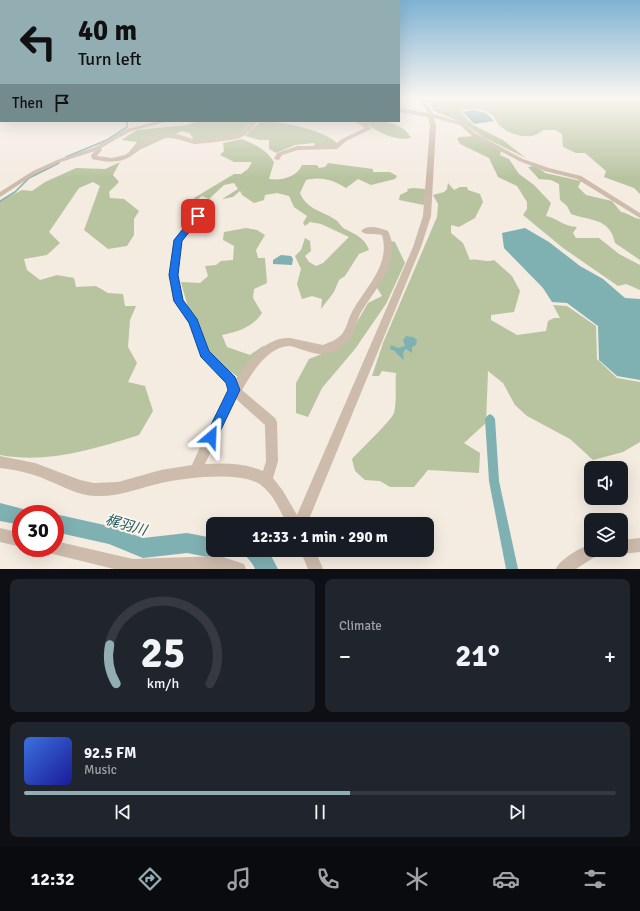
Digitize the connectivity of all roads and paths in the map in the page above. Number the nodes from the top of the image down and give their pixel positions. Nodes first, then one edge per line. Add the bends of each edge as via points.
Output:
1 (151, 125) edge
2 (252, 125) edge
3 (364, 125) edge
4 (434, 125) edge
5 (463, 125) edge
6 (98, 148) junction
7 (277, 159) dead end
8 (0, 195) edge
9 (208, 203) dead end
10 (640, 216) edge
11 (365, 231) dead end
12 (234, 390) junction
13 (0, 462) edge
14 (196, 471) junction
15 (266, 480) junction
16 (290, 517) edge
17 (303, 517) edge
18 (0, 534) edge
19 (12, 537) edge
20 (640, 545) edge
21 (628, 546) edge
22 (64, 550) edge
23 (584, 555) edge
24 (310, 557) edge
25 (239, 569) edge
26 (316, 569) edge
27 (563, 569) edge

1 - 6 street via 129,130
2 - 6 street via 238,137 196,142 176,136 154,139 142,144 127,156 112,160 94,158
3 - 7 street via 368,129 344,140 335,148 297,148 279,154
4 - 17 street via 430,196 423,228
5 - 10 street via 473,134 537,167 579,177
6 - 8 street via 35,172
9 - 12 street via 178,240 173,275 178,301 194,322 205,354 231,380
11 - 12 street via 376,230 385,233 389,243 388,256 367,299 356,313 347,336 324,350 286,342 279,343 263,354
12 - 14 street
12 - 15 street via 271,422 272,461
13 - 14 street via 24,465 72,485 101,490
14 - 15 street via 252,472
15 - 16 street via 280,497
18 - 19 street
20 - 21 street
22 - 25 street via 133,566 220,563
23 - 27 street
24 - 26 street

